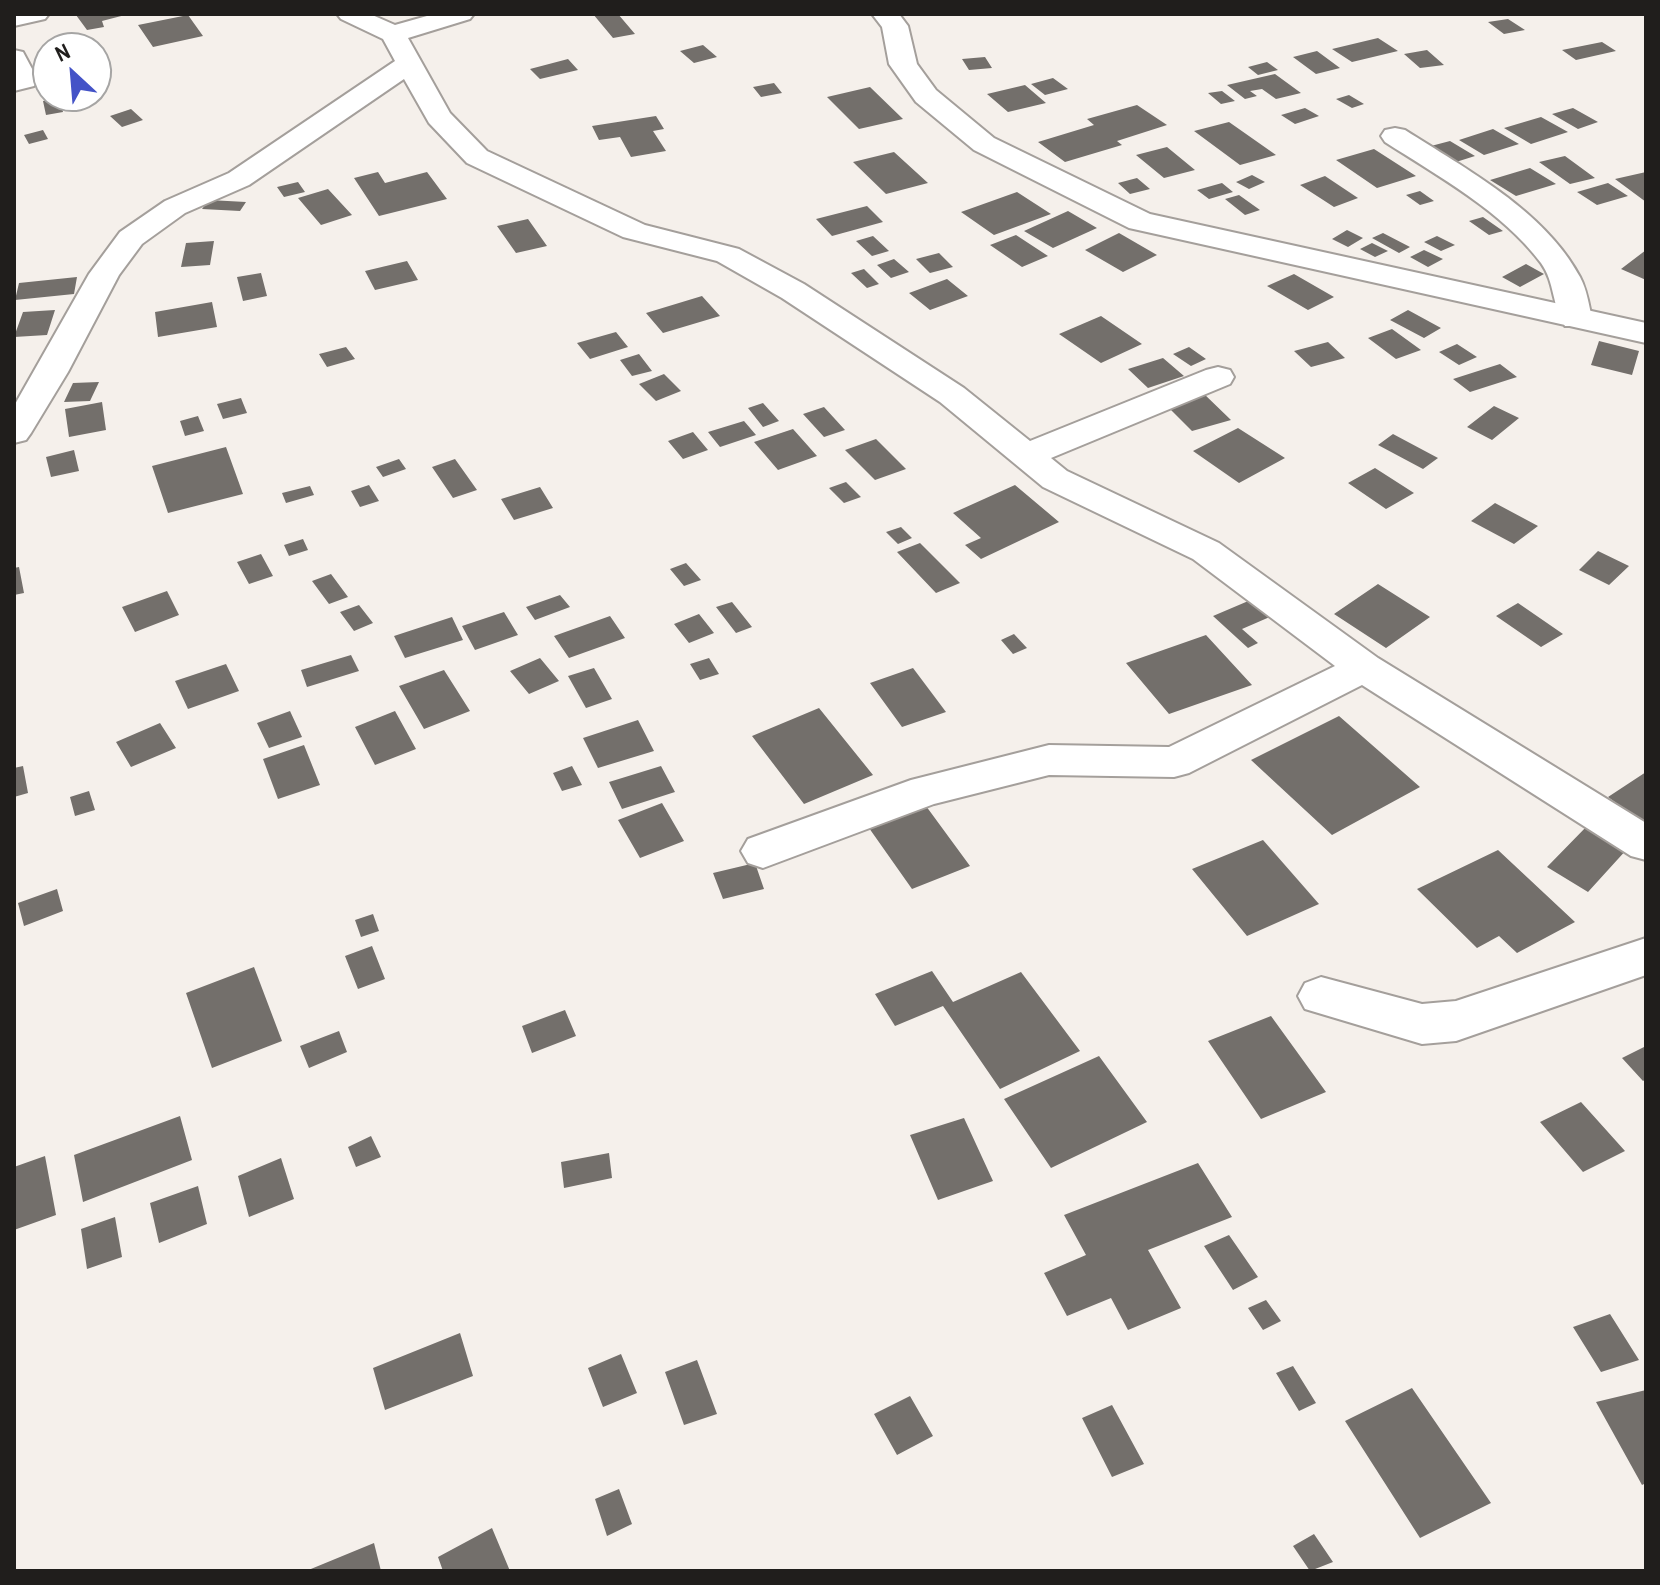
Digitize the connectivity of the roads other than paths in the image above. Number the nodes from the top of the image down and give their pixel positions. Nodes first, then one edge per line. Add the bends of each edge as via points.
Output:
1 (36, 14) edge
2 (350, 14) edge
3 (461, 14) edge
4 (885, 14) edge
5 (14, 18) edge
6 (393, 34) junction
7 (14, 58) edge
8 (407, 65) junction
9 (14, 83) edge
10 (1395, 136) dead end
11 (1576, 319) junction
12 (1646, 333) edge
13 (1218, 377) dead end
14 (14, 433) edge
15 (1025, 456) junction
16 (1364, 668) junction
17 (1646, 844) edge
18 (763, 851) dead end
19 (1646, 956) edge
20 (1321, 996) dead end

1 - 5 street
2 - 6 street
3 - 6 street
4 - 11 street via 895,26 903,64 926,96 984,144 1140,221
6 - 8 street
7 - 9 street via 25,80
8 - 14 street via 239,179 175,207 131,238 104,274
8 - 15 street via 439,117 477,157 634,231 728,255 952,395
10 - 11 street via 1467,182 1542,246 1566,277
11 - 12 street
13 - 15 street
15 - 16 street via 1055,479 1206,551
16 - 17 street
16 - 18 street via 1174,762 1049,760 926,791
19 - 20 street via 1456,1021 1422,1024

